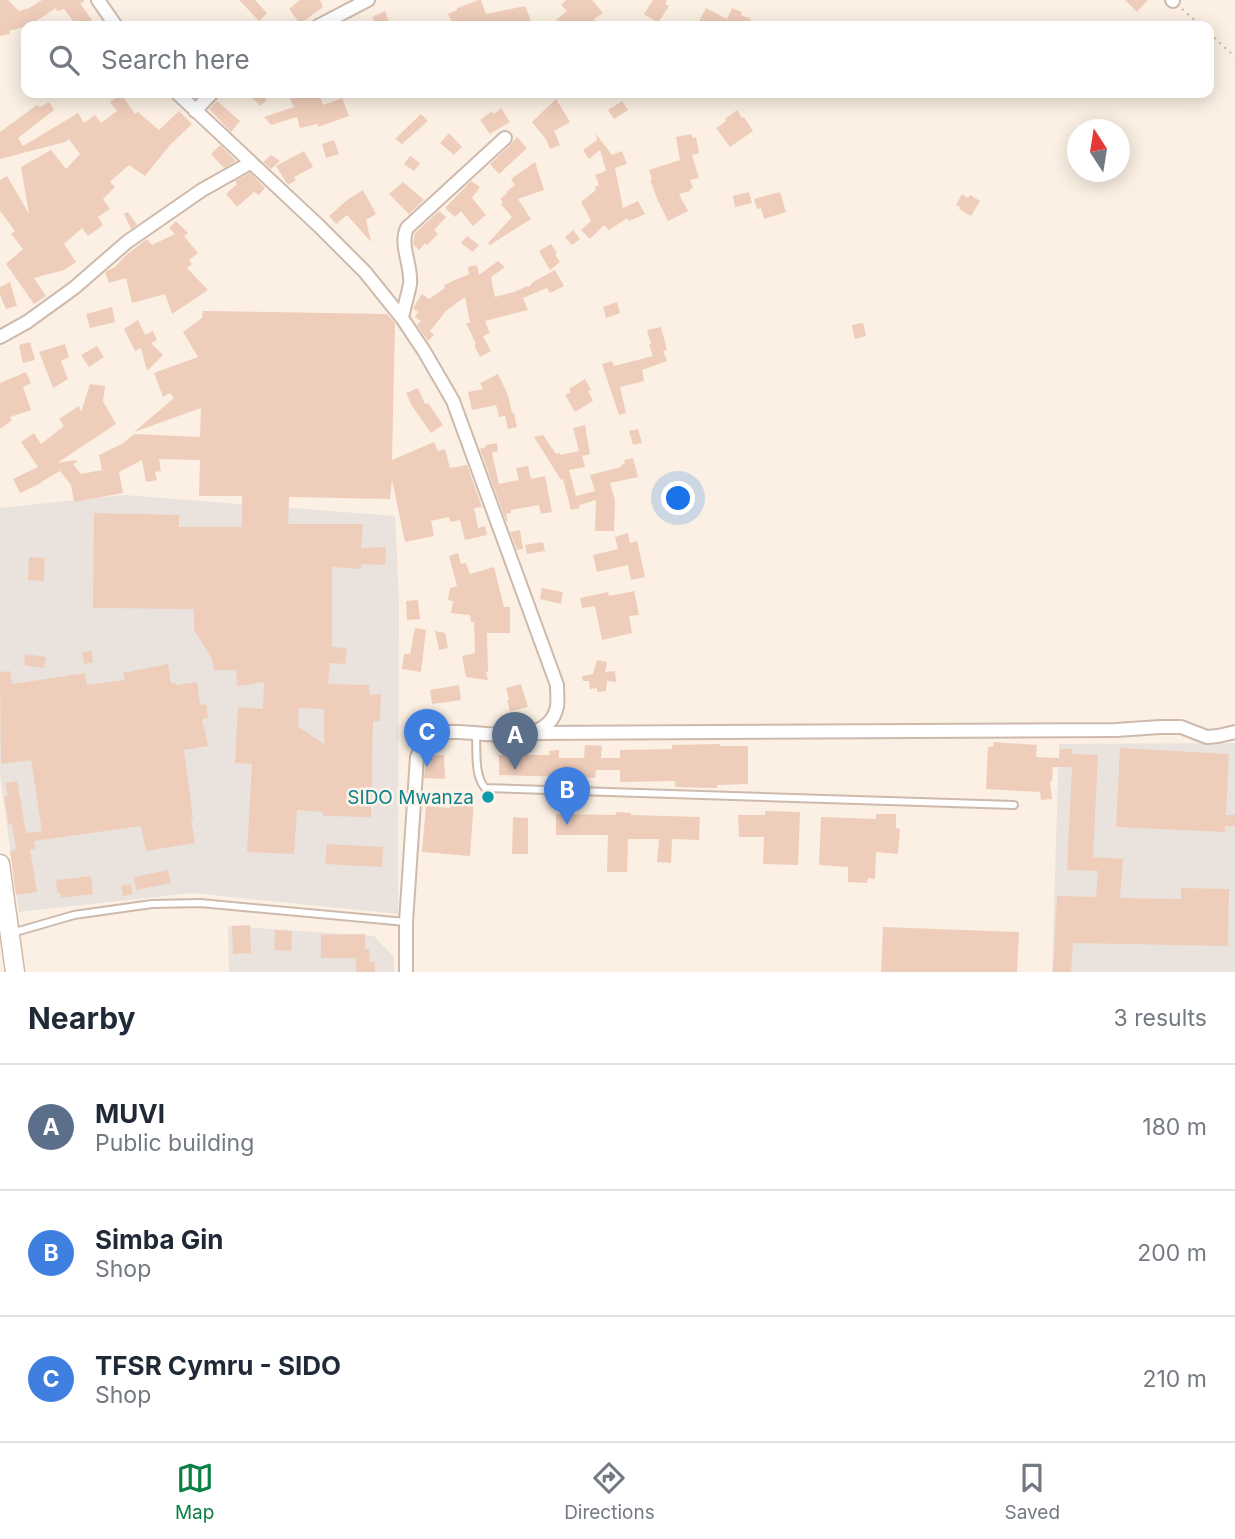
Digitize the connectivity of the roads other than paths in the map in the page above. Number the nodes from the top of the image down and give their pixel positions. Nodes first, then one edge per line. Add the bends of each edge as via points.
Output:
1 (98, 0) edge
2 (368, 0) edge
3 (113, 21) edge
4 (328, 21) edge
5 (182, 98) edge
6 (207, 98) edge
7 (195, 111) junction
8 (505, 138) dead end
9 (250, 163) junction
10 (402, 318) junction
11 (0, 337) edge
12 (475, 732) junction
13 (1235, 732) edge
14 (534, 733) junction
15 (1014, 805) dead end
16 (0, 864) edge
17 (406, 922) junction
18 (10, 933) junction
19 (15, 972) edge
20 (407, 972) edge

1 - 3 street
2 - 4 street
5 - 7 street
6 - 7 street
7 - 9 street
8 - 10 street via 407,228 403,240 410,283
9 - 10 street via 365,272
9 - 11 street via 127,242 74,288
10 - 14 street via 453,401 557,685 557,707 550,722
12 - 14 street
12 - 15 lane via 478,775 485,788
12 - 17 street via 432,734 417,757
13 - 14 street via 1207,737 1181,727 1160,727
16 - 18 main road
17 - 18 lane via 200,903 152,904 74,915
17 - 20 street
18 - 19 main road

